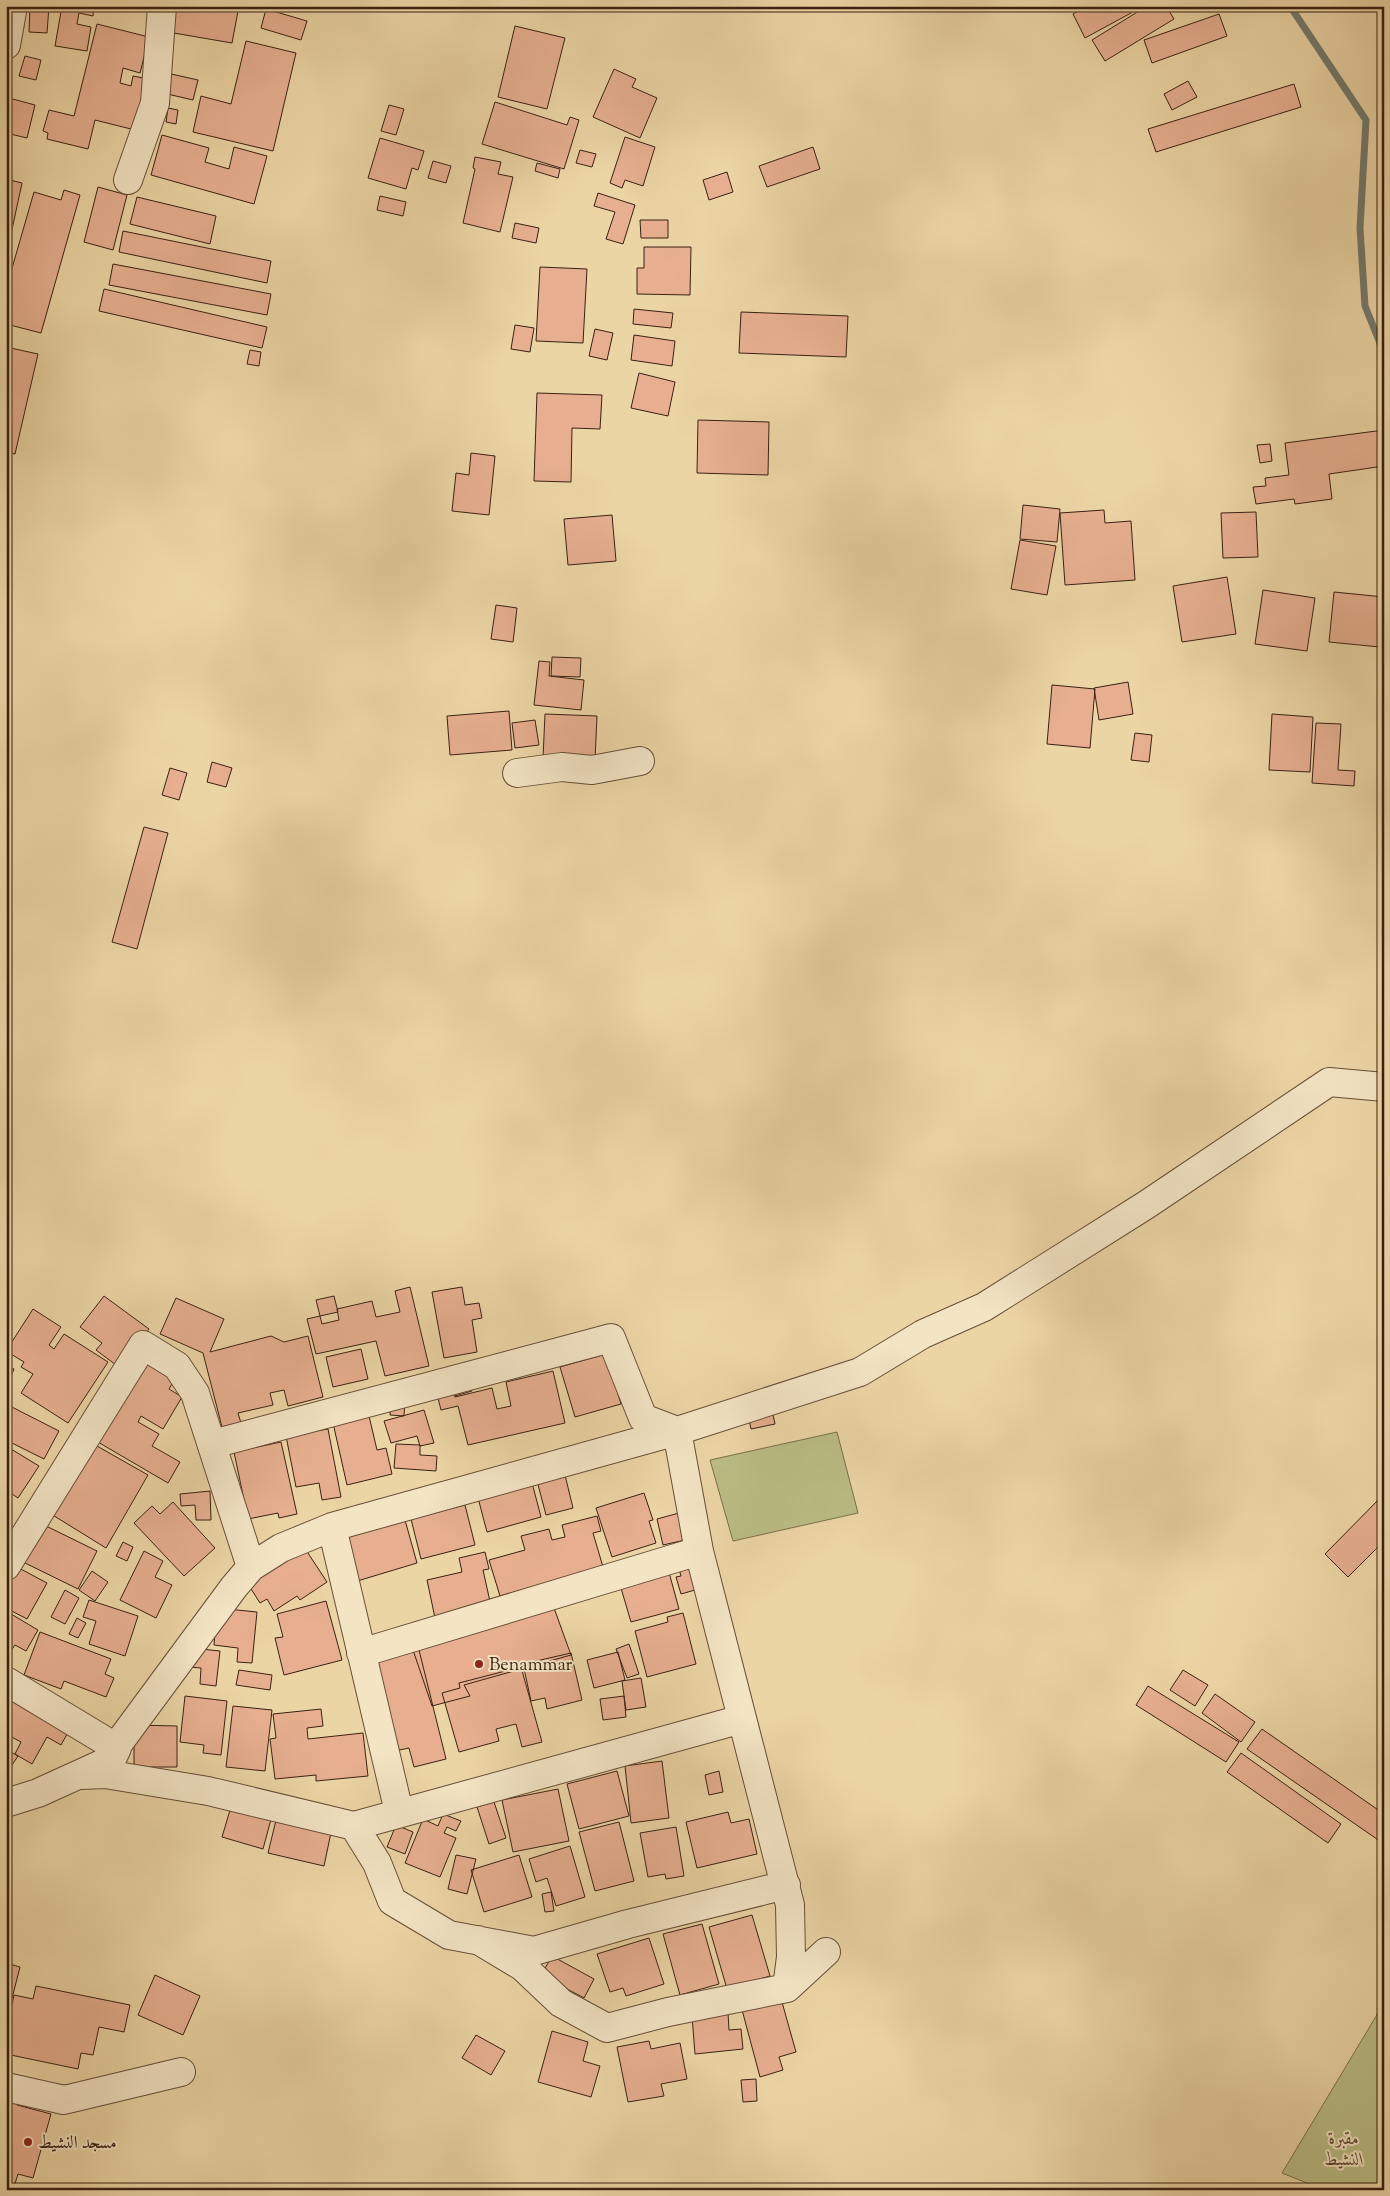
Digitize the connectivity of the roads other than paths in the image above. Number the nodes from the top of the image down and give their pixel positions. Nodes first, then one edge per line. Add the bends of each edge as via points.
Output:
1 (13, 6) edge
2 (162, 6) edge
3 (6, 45) edge
4 (128, 180) dead end
5 (640, 761) dead end
6 (517, 773) dead end
7 (1384, 1087) edge
8 (677, 1431) junction
9 (213, 1444) junction
10 (332, 1527) junction
11 (699, 1551) junction
12 (6, 1566) edge
13 (251, 1567) junction
14 (361, 1653) junction
15 (6, 1681) edge
16 (742, 1719) junction
17 (117, 1748) junction
18 (104, 1774) junction
19 (77, 1775) junction
20 (6, 1803) edge
21 (399, 1812) junction
22 (354, 1826) junction
23 (786, 1885) junction
24 (478, 1940) junction
25 (826, 1952) dead end
26 (787, 1988) junction
27 (181, 2072) dead end
28 (6, 2087) edge

1 - 3 street
2 - 4 street via 155,103
5 - 6 street via 592,770 562,767
7 - 8 street via 1329,1082 1146,1205 984,1307 923,1334 860,1372
8 - 9 street via 643,1418 611,1338
8 - 10 street
8 - 11 street
9 - 12 street via 195,1393 177,1366 143,1345
9 - 13 street
10 - 13 street via 281,1548
10 - 14 street
11 - 14 street
11 - 16 street
13 - 17 street
14 - 21 street
15 - 17 street
16 - 21 street
16 - 23 street
17 - 18 street
17 - 19 street via 104,1763
18 - 19 street
18 - 22 street via 208,1791
19 - 20 street
21 - 22 street
22 - 24 street via 377,1863 392,1901 449,1935
23 - 24 street via 534,1951
23 - 26 street via 790,1905 791,1957
24 - 26 street via 523,1967 561,2003 607,2028
25 - 26 street
27 - 28 street via 64,2100

